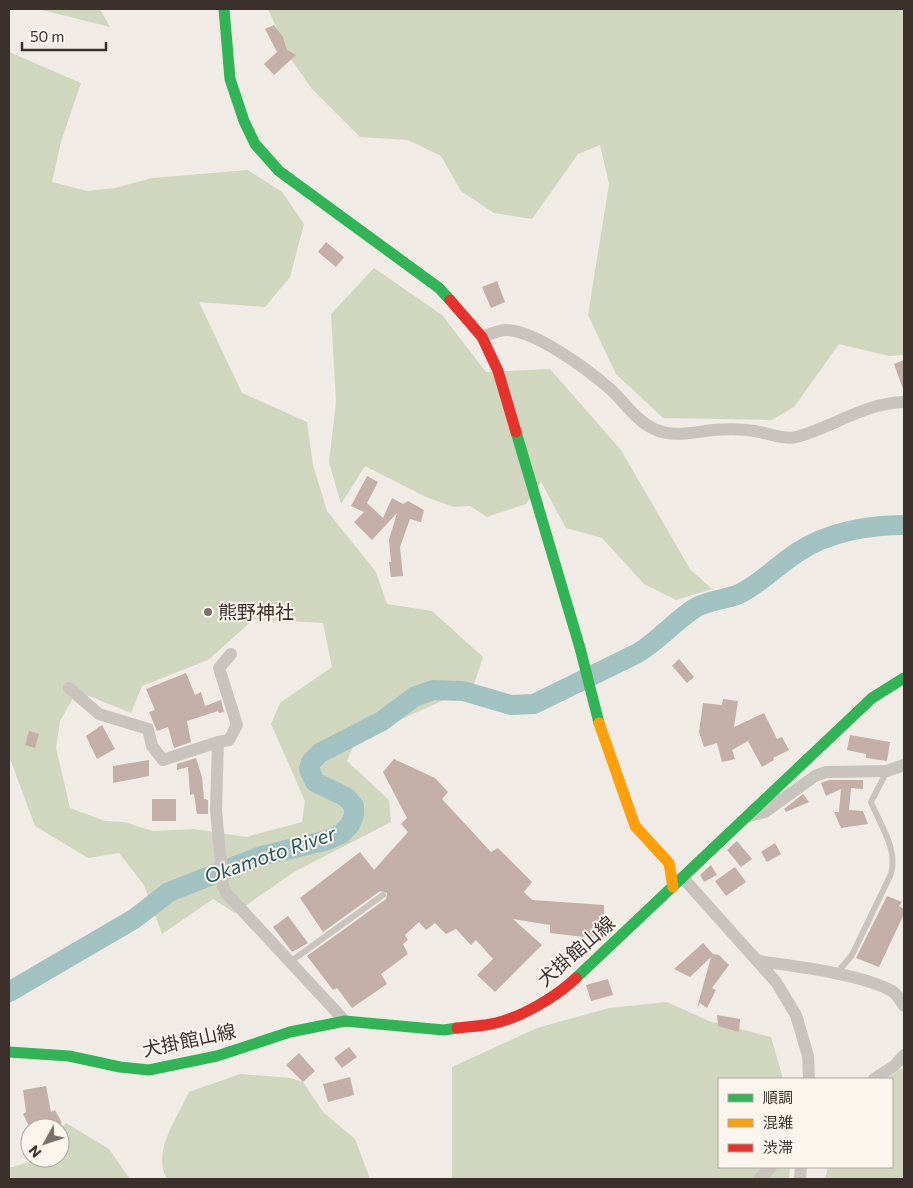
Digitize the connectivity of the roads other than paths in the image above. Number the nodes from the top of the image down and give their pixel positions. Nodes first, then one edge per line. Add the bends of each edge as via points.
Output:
1 (224, 9) edge
2 (482, 337) junction
3 (904, 402) edge
4 (231, 654) dead end
5 (904, 678) edge
6 (69, 688) dead end
7 (218, 742) junction
8 (904, 765) edge
9 (887, 771) junction
10 (748, 816) junction
11 (669, 863) junction
12 (694, 868) junction
13 (683, 878) junction
14 (674, 887) junction
15 (383, 895) dead end
16 (758, 961) junction
17 (290, 962) junction
18 (836, 975) junction
19 (904, 1006) edge
20 (345, 1021) junction
21 (9, 1052) edge
22 (904, 1055) edge
23 (809, 1078) edge
24 (876, 1078) edge
25 (770, 1168) edge
26 (760, 1179) edge

1 - 2 main road via 230,79 255,144 280,171 439,288
2 - 3 street via 508,330 537,339 610,389 637,418 653,429 667,433 754,431 794,438 852,414
2 - 11 main road via 498,371 600,726 636,826
4 - 7 street via 219,668 237,725 229,740
5 - 10 main road, 犬掛館山線 via 872,698
6 - 7 street via 99,714 148,729 152,746 163,760
7 - 17 street via 216,810 223,886 226,894
8 - 9 street
9 - 10 street via 826,772 815,776 766,812
9 - 18 lane via 871,802 888,837 894,861 891,874 852,955
10 - 12 main road, 犬掛館山線
11 - 12 street
11 - 14 main road
12 - 13 main road, 犬掛館山線
13 - 14 main road, 犬掛館山線
13 - 16 street
14 - 20 main road, 犬掛館山線 via 564,989 515,1017 493,1024 444,1030
15 - 17 lane
16 - 18 street
16 - 23 street via 776,982 796,1015 808,1056
17 - 20 street
18 - 19 street via 894,992
20 - 21 main road, 犬掛館山線 via 290,1032 217,1056 150,1070 69,1056
22 - 24 street
25 - 26 street

